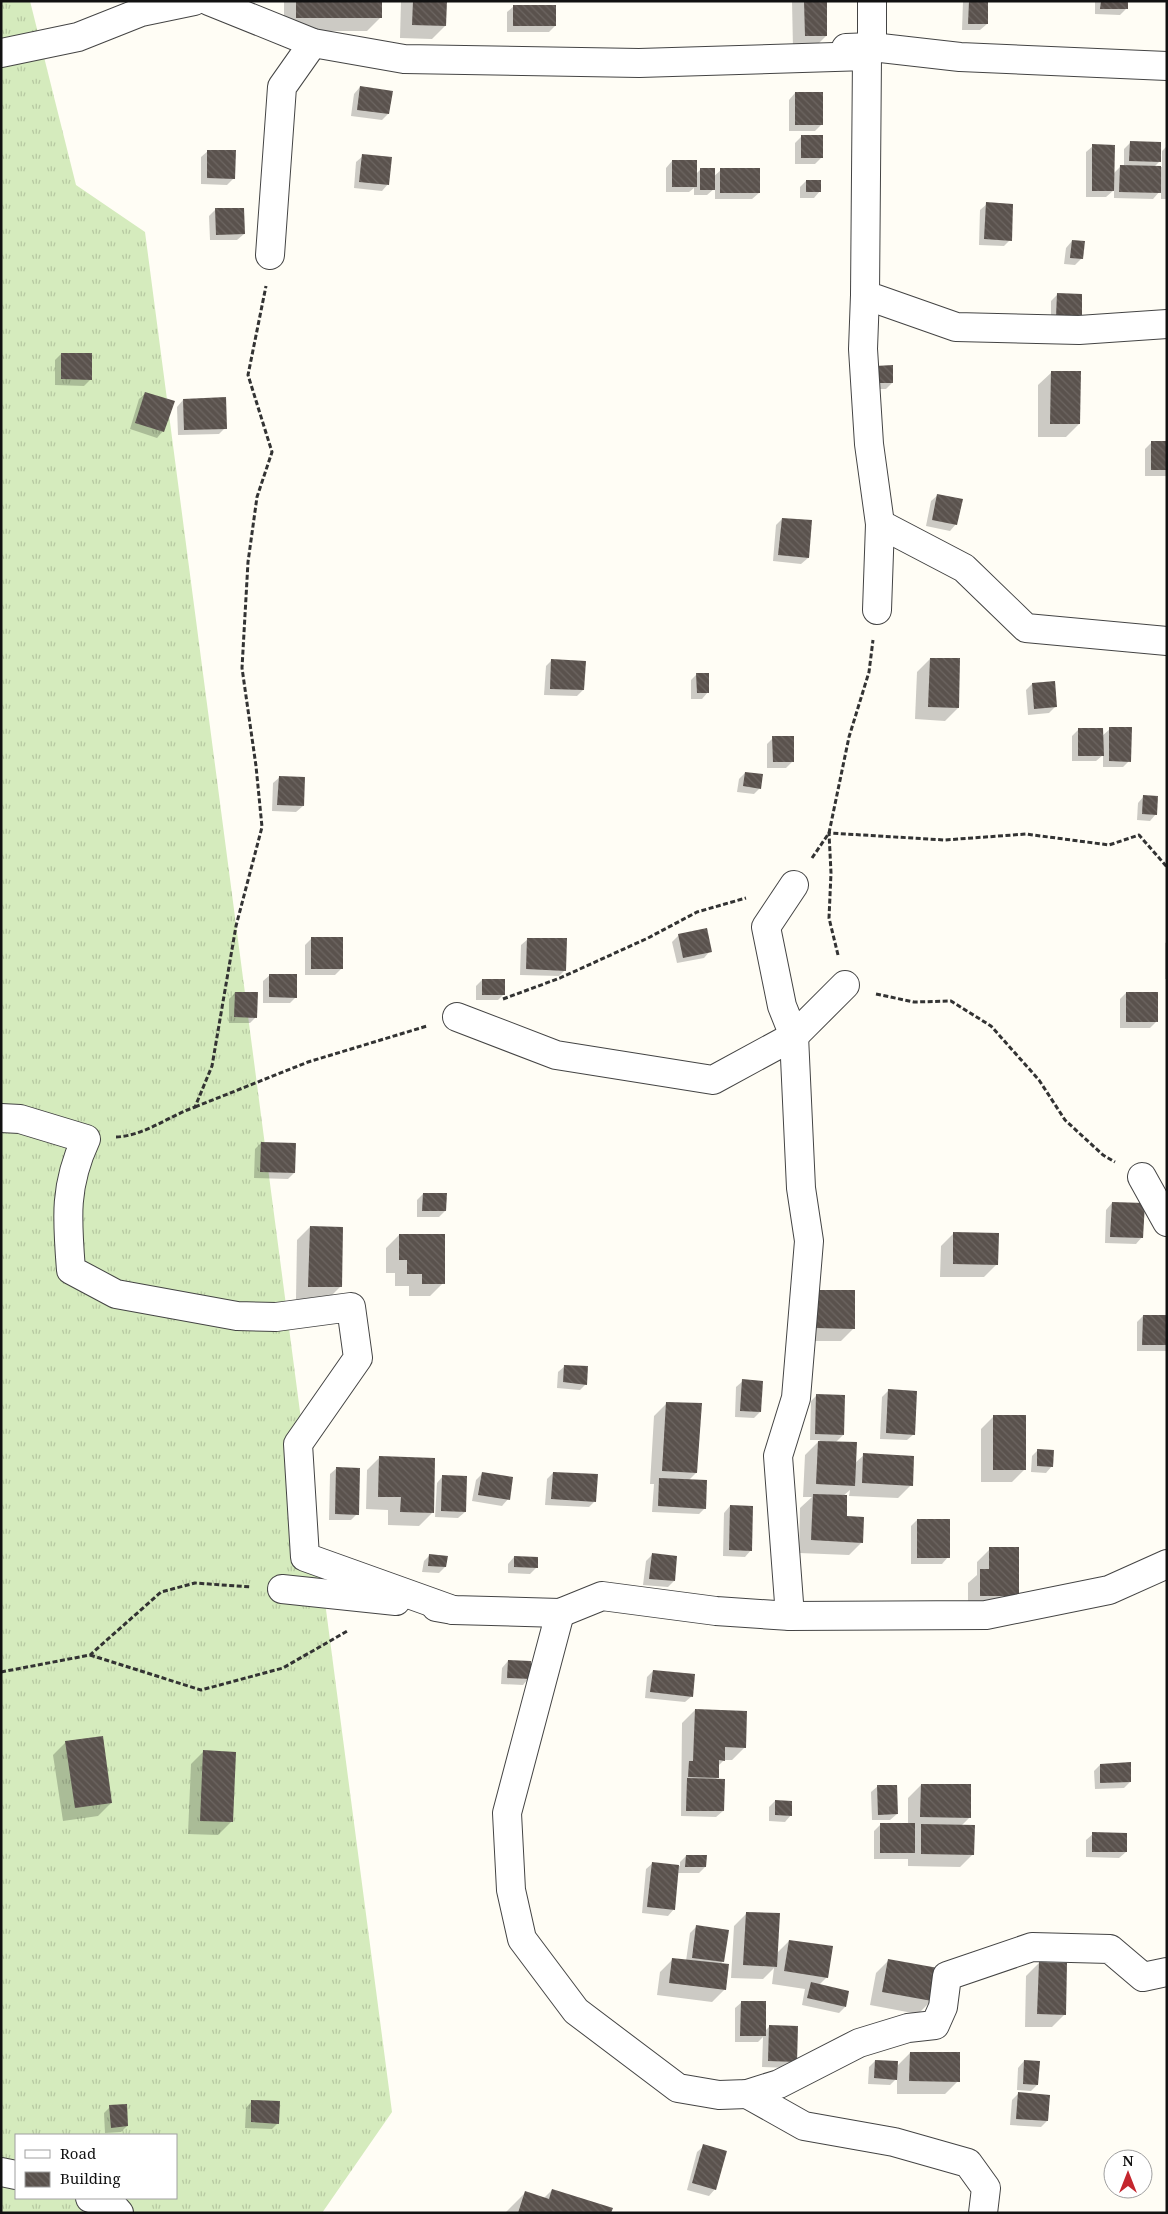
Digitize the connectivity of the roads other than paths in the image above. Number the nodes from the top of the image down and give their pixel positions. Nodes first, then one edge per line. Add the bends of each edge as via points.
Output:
1 (194, 1) edge
2 (209, 1) edge
3 (872, 1) edge
4 (313, 43) junction
5 (872, 47) junction
6 (1, 53) edge
7 (404, 58) junction
8 (1167, 66) edge
9 (270, 255) road end
10 (865, 295) junction
11 (1167, 324) edge
12 (880, 524) junction
13 (877, 610) road end
14 (1167, 641) edge
15 (794, 885) road end
16 (845, 985) road end
17 (456, 1017) road end
18 (794, 1036) junction
19 (1, 1118) edge
20 (1142, 1177) road end
21 (1167, 1222) edge
22 (1167, 1564) edge
23 (282, 1588) road end
24 (453, 1610) junction
25 (560, 1613) junction
26 (790, 1616) junction
27 (1167, 1972) edge
28 (747, 2094) junction
29 (1, 2172) edge
30 (15, 2175) edge
31 (93, 2199) edge
32 (119, 2213) edge
33 (983, 2213) edge

1 - 6 street via 141,12 78,37
2 - 4 street
3 - 5 street
4 - 7 street
4 - 9 street via 282,87
5 - 7 street
5 - 8 street via 960,57
7 - 10 street via 638,63 867,56
10 - 11 street via 956,327 1079,330
10 - 12 street via 863,349 869,444
12 - 13 street
12 - 14 street via 964,568 1026,628
15 - 18 street via 766,927 782,1006
16 - 18 street
17 - 18 street via 556,1055 713,1080
18 - 26 street via 801,1188 809,1241 796,1398 778,1456
19 - 24 street via 20,1119 86,1139 75,1162 66,1212 71,1270 116,1294 237,1316 276,1317 351,1307 358,1358 298,1444 305,1557
20 - 21 street
22 - 26 street via 1109,1590 986,1615
23 - 24 street
24 - 25 street
25 - 26 street via 602,1596 716,1611
25 - 28 street via 507,1813 511,1890 522,1939 576,2011 678,2088 719,2095
27 - 28 street via 1143,1977 1110,1948 1032,1947 947,1976 943,2007 935,2026 908,2028 859,2042 779,2084
28 - 33 street via 804,2126 894,2142 968,2163 986,2188
29 - 30 street
31 - 32 street via 112,2205

